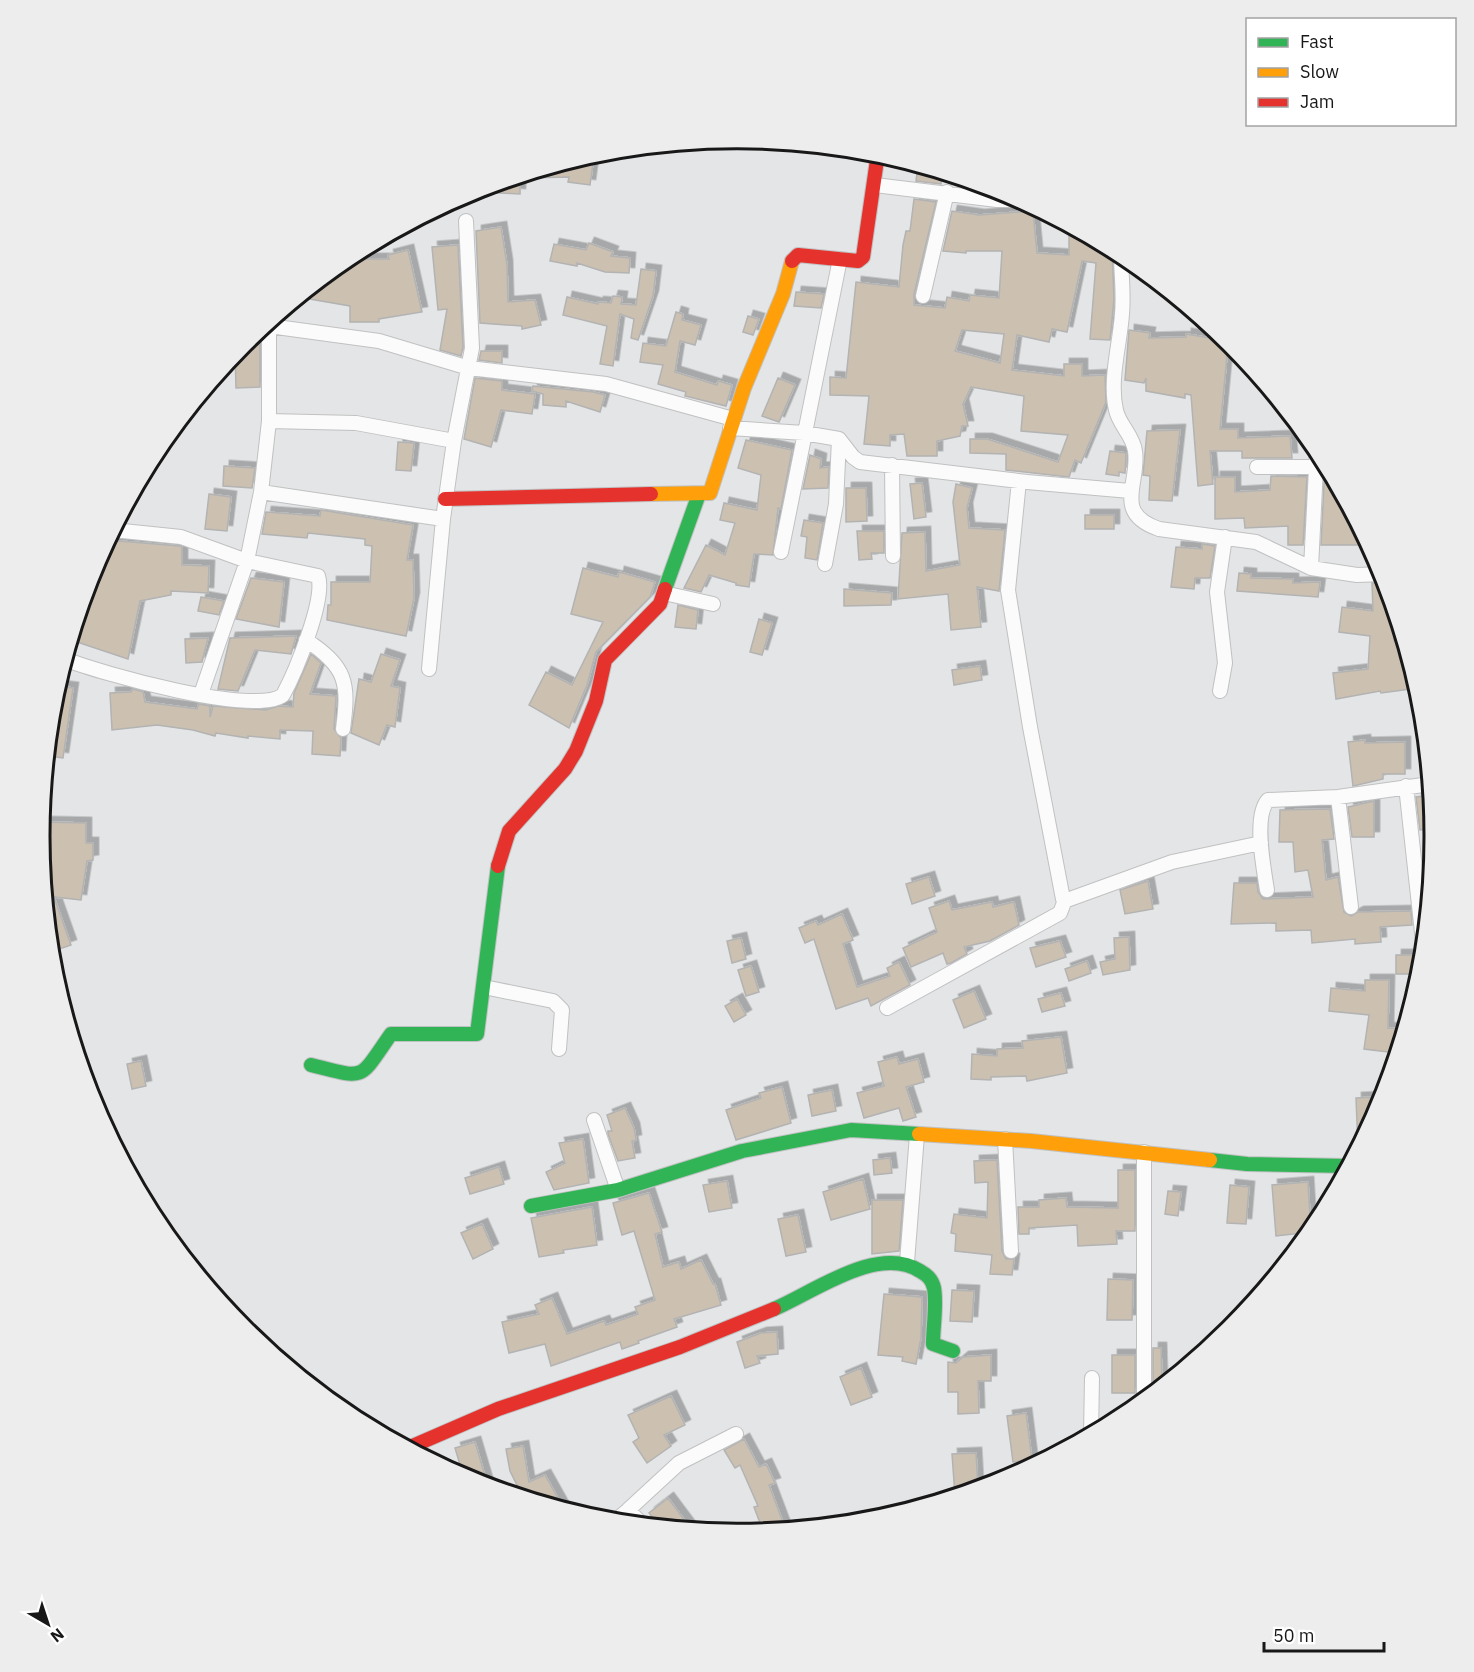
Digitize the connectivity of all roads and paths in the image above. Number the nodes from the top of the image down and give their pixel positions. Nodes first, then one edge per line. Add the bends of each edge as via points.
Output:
1 (877, 163) edge
2 (875, 185) junction
3 (969, 189) edge
4 (946, 192) junction
5 (969, 195) junction
6 (990, 197) edge
7 (466, 221) dead end
8 (840, 259) junction
9 (1121, 266) edge
10 (923, 296) dead end
11 (277, 325) edge
12 (269, 333) edge
13 (469, 368) junction
14 (269, 421) junction
15 (732, 424) junction
16 (804, 433) junction
17 (839, 439) junction
18 (454, 441) junction
19 (892, 465) junction
20 (1257, 467) dead end
21 (1316, 467) joint
22 (1019, 481) junction
23 (1130, 491) junction
24 (261, 492) junction
25 (699, 494) junction
26 (445, 499) junction
27 (443, 519) junction
28 (121, 531) edge
29 (1225, 537) junction
30 (781, 552) dead end
31 (893, 556) dead end
32 (247, 561) junction
33 (825, 564) dead end
34 (1311, 568) junction
35 (1372, 574) edge
36 (664, 593) junction
37 (713, 604) dead end
38 (306, 639) junction
39 (72, 661) edge
40 (429, 669) dead end
41 (1220, 691) dead end
42 (201, 694) junction
43 (343, 729) dead end
44 (1422, 785) edge
45 (1406, 786) junction
46 (1338, 797) junction
47 (1261, 843) junction
48 (1267, 891) dead end
49 (1065, 900) junction
50 (1351, 907) dead end
51 (1420, 915) edge
52 (484, 987) junction
53 (887, 1008) dead end
54 (559, 1048) dead end
55 (311, 1065) dead end
56 (594, 1120) dead end
57 (917, 1135) junction
58 (1005, 1139) junction
59 (1144, 1152) junction
60 (1340, 1166) edge
61 (618, 1190) junction
62 (531, 1206) dead end
63 (1011, 1251) dead end
64 (906, 1262) junction
65 (953, 1351) dead end
66 (1092, 1378) dead end
67 (1144, 1390) edge
68 (1091, 1425) edge
69 (736, 1434) dead end
70 (417, 1444) edge
71 (628, 1510) junction
72 (624, 1514) edge
73 (634, 1516) edge

1 - 2 street
2 - 4 street
2 - 8 street via 863,257 858,261
3 - 5 street
4 - 5 street
4 - 10 street
5 - 6 street
7 - 13 street via 472,348
8 - 15 street via 798,255 793,259
8 - 16 street
9 - 23 street via 1123,312 1115,395 1116,411 1136,453
11 - 13 street via 379,341
12 - 14 street
13 - 15 street via 606,384
13 - 18 street
14 - 18 street via 356,423
14 - 24 street
15 - 16 street
15 - 25 street via 711,491
16 - 17 street
16 - 30 street
17 - 19 street via 860,462
17 - 33 street via 836,504
18 - 26 street
19 - 22 street
19 - 31 street
20 - 21 street
21 - 34 street
22 - 23 street
22 - 49 street via 1008,590 1030,727
23 - 29 street via 1134,512 1145,525
24 - 27 street
24 - 32 street
25 - 26 street
25 - 36 street
26 - 27 street
27 - 40 street
28 - 32 street via 181,537
29 - 34 street via 1256,542
29 - 41 street via 1217,592 1225,663
32 - 38 street via 318,576 315,615
32 - 42 street
34 - 35 street
36 - 37 street
36 - 52 street via 645,623 605,660 596,701 565,769 509,831 500,858
38 - 42 street via 278,700 236,701
38 - 43 street via 327,654 347,688
39 - 42 street via 157,688
44 - 45 street
45 - 46 street
45 - 51 street
46 - 47 street via 1268,800 1262,809
46 - 50 street
47 - 48 street
47 - 49 street via 1172,861
49 - 53 street via 1060,913
52 - 54 street via 559,1004
52 - 55 street via 479,1029 474,1036 391,1034 364,1072 354,1076
56 - 61 street
57 - 58 street
57 - 61 street via 851,1130 742,1151
57 - 64 street
58 - 59 street
58 - 63 street
59 - 60 street via 1247,1164
59 - 67 street
61 - 62 street
64 - 65 street via 933,1281 933,1344
64 - 70 street via 842,1274 788,1303 680,1347 498,1409
66 - 68 street
69 - 71 street via 679,1463
71 - 72 street
71 - 73 street

